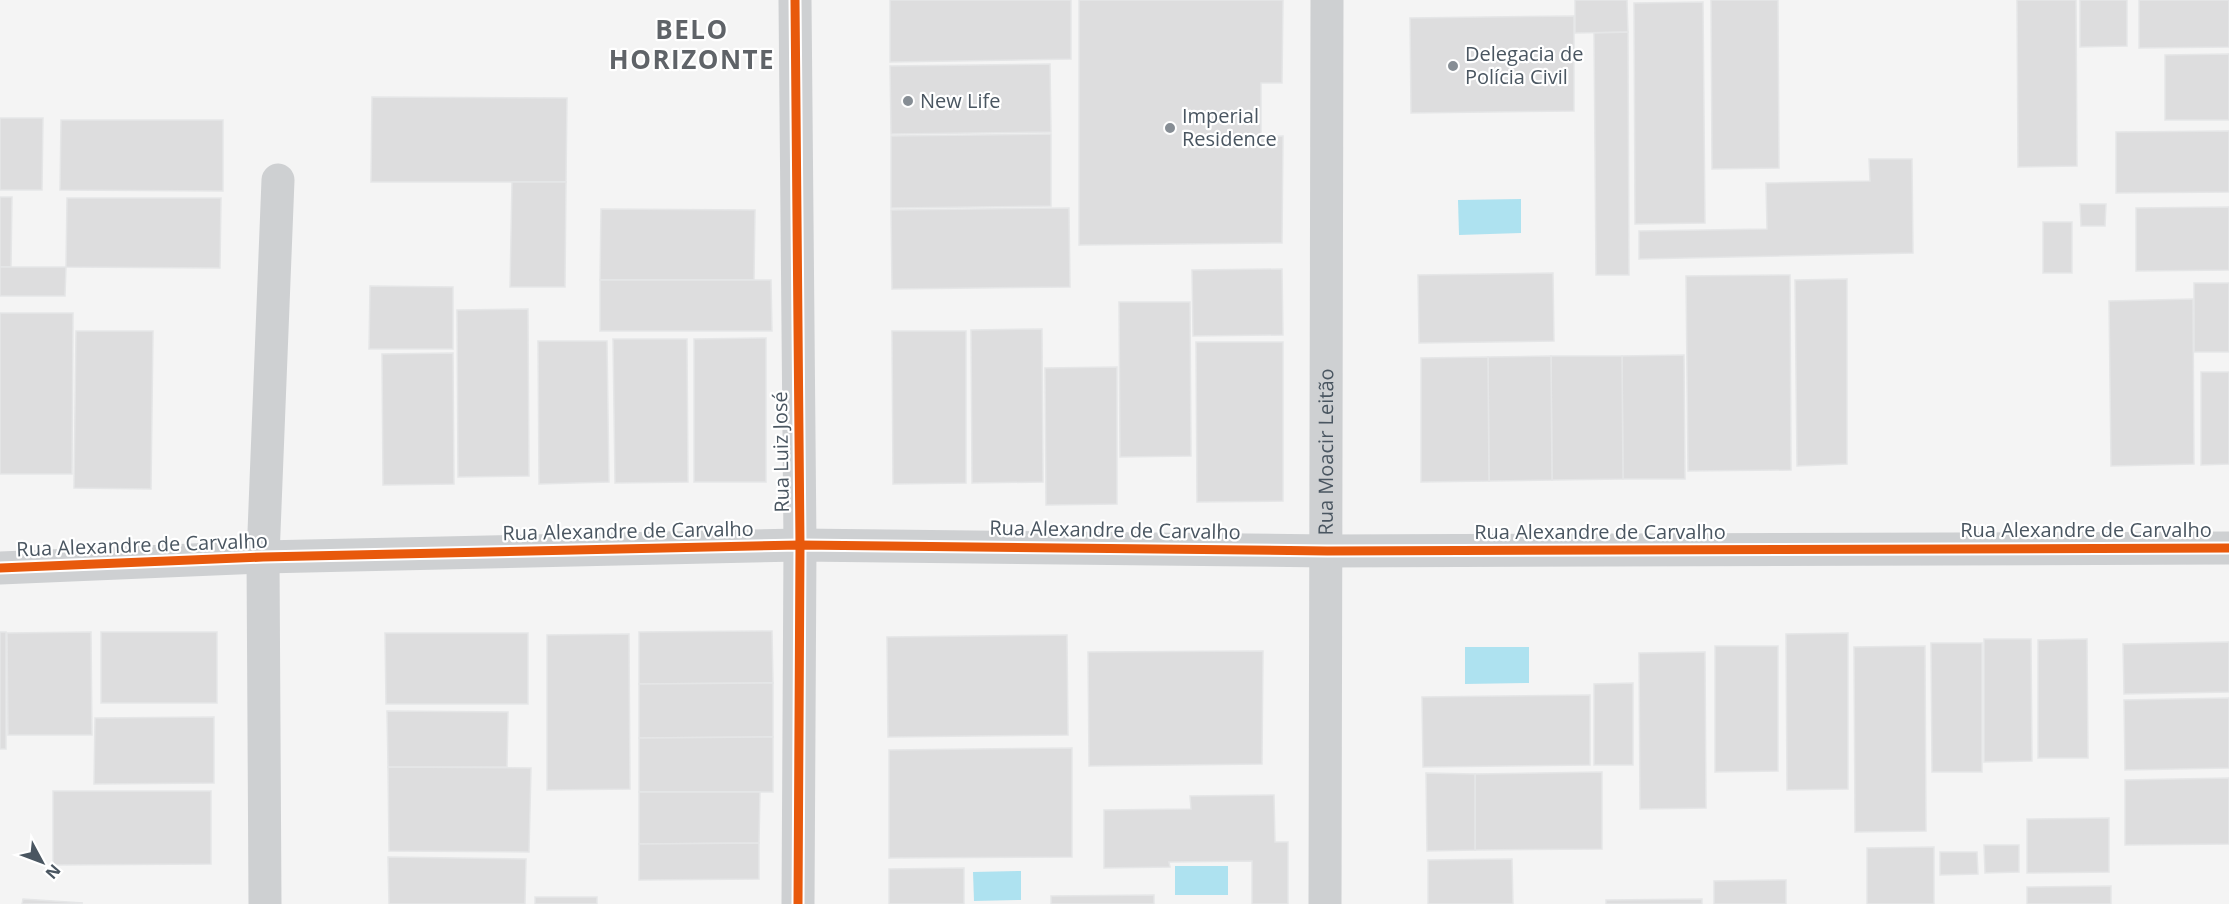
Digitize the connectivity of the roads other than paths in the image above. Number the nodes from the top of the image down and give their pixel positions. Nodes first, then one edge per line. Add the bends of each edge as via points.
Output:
1 (795, 0) edge
2 (1327, 0) edge
3 (278, 180) dead end
4 (800, 545) junction
5 (2229, 548) edge
6 (1327, 550) junction
7 (263, 558) junction
8 (0, 568) edge
9 (265, 904) edge
10 (798, 904) edge
11 (1325, 904) edge

1 - 4 street, Rua Luiz José
2 - 6 street, Rua Moacir Leitão
3 - 7 street
4 - 6 street, Rua Alexandre de Carvalho
4 - 7 street, Rua Alexandre de Carvalho
4 - 10 street, Rua Luiz José
5 - 6 street, Rua Alexandre de Carvalho
6 - 11 street, Rua Moacir Leitão
7 - 8 street, Rua Alexandre de Carvalho
7 - 9 street

